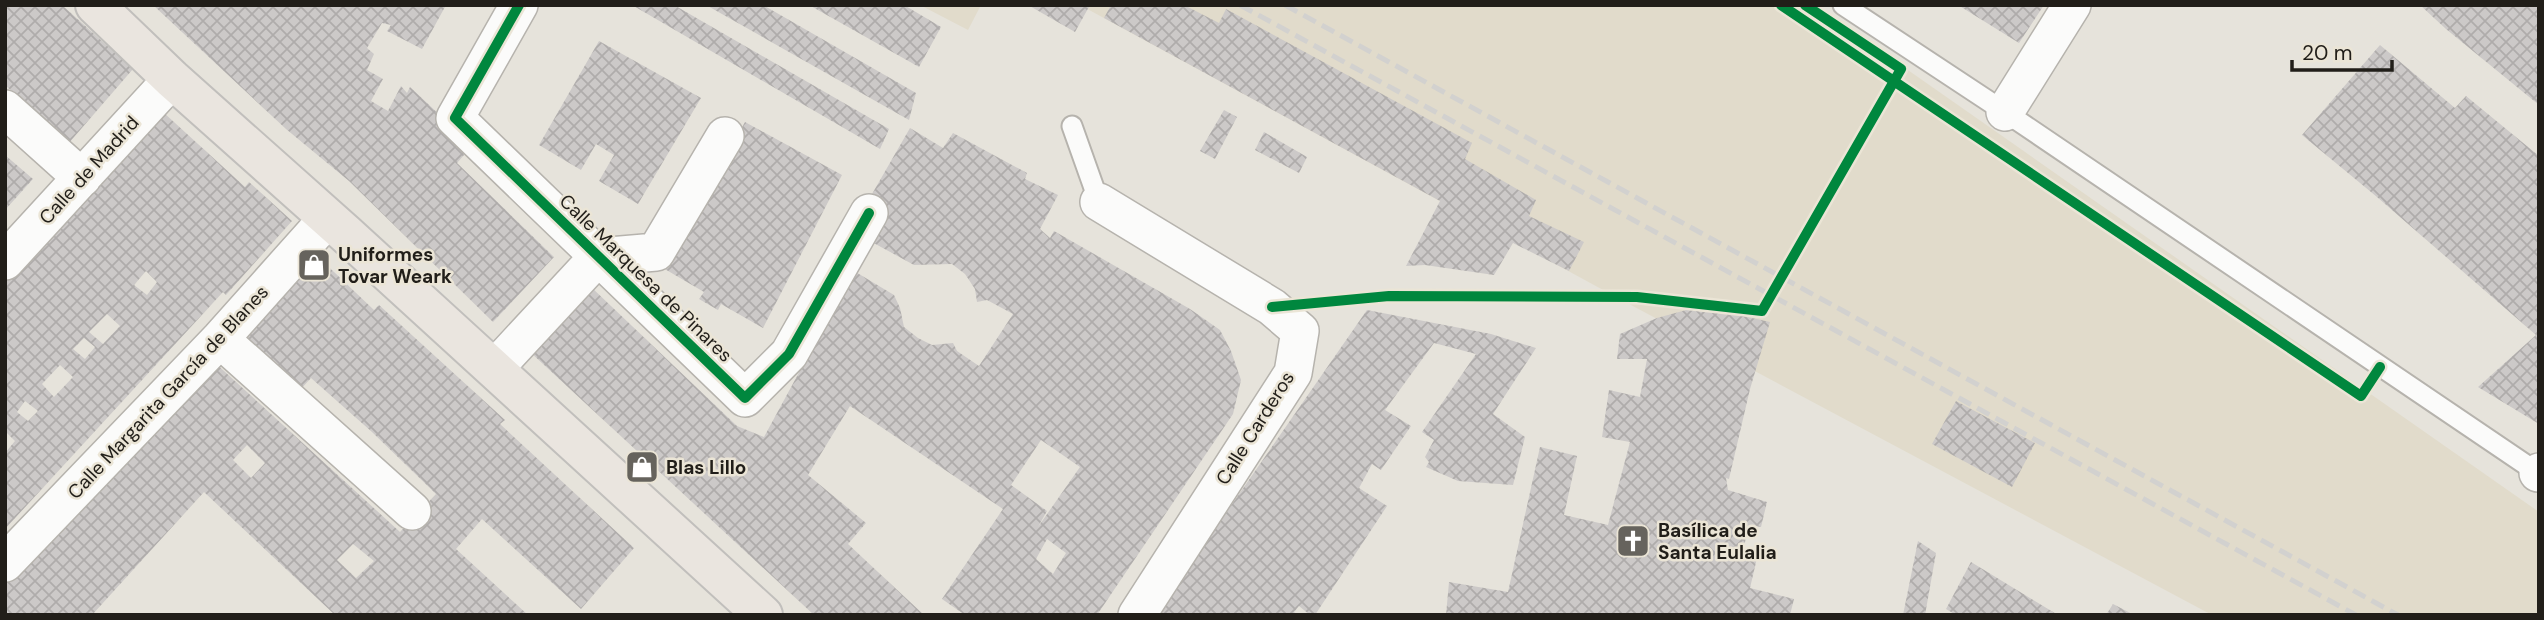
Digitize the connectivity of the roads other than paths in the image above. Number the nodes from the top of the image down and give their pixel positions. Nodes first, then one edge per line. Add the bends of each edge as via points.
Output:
1 (95, 5) edge
2 (519, 5) edge
3 (1843, 5) edge
4 (2072, 5) edge
5 (172, 79) junction
6 (5, 109) edge
7 (2005, 113) junction
8 (1072, 126) dead end
9 (725, 136) dead end
10 (82, 178) junction
11 (1100, 202) joint
12 (869, 213) dead end
13 (328, 218) junction
14 (598, 257) junction
15 (5, 261) edge
16 (220, 339) junction
17 (494, 369) junction
18 (2538, 473) edge
19 (412, 511) dead end
20 (5, 563) edge
21 (763, 615) edge
22 (1137, 615) edge

1 - 5 main road
2 - 14 street, Calle Marquesa de Pinares via 455,118
3 - 7 lane
4 - 7 street
5 - 10 street, Calle de Madrid
5 - 13 main road
6 - 10 street
7 - 18 lane
8 - 11 lane
9 - 14 street, Calle Marquesa de Pinares via 656,252
10 - 15 street, Calle de Madrid
11 - 22 street, Calle Carderos via 1272,307 1300,331 1293,373
12 - 14 street, Calle Marquesa de Pinares via 789,354 745,397
13 - 16 street, Calle Margarita García de Blanes
13 - 17 main road
14 - 17 street, Calle Marquesa de Pinares
16 - 19 street
16 - 20 street, Calle Margarita García de Blanes
17 - 21 main road

